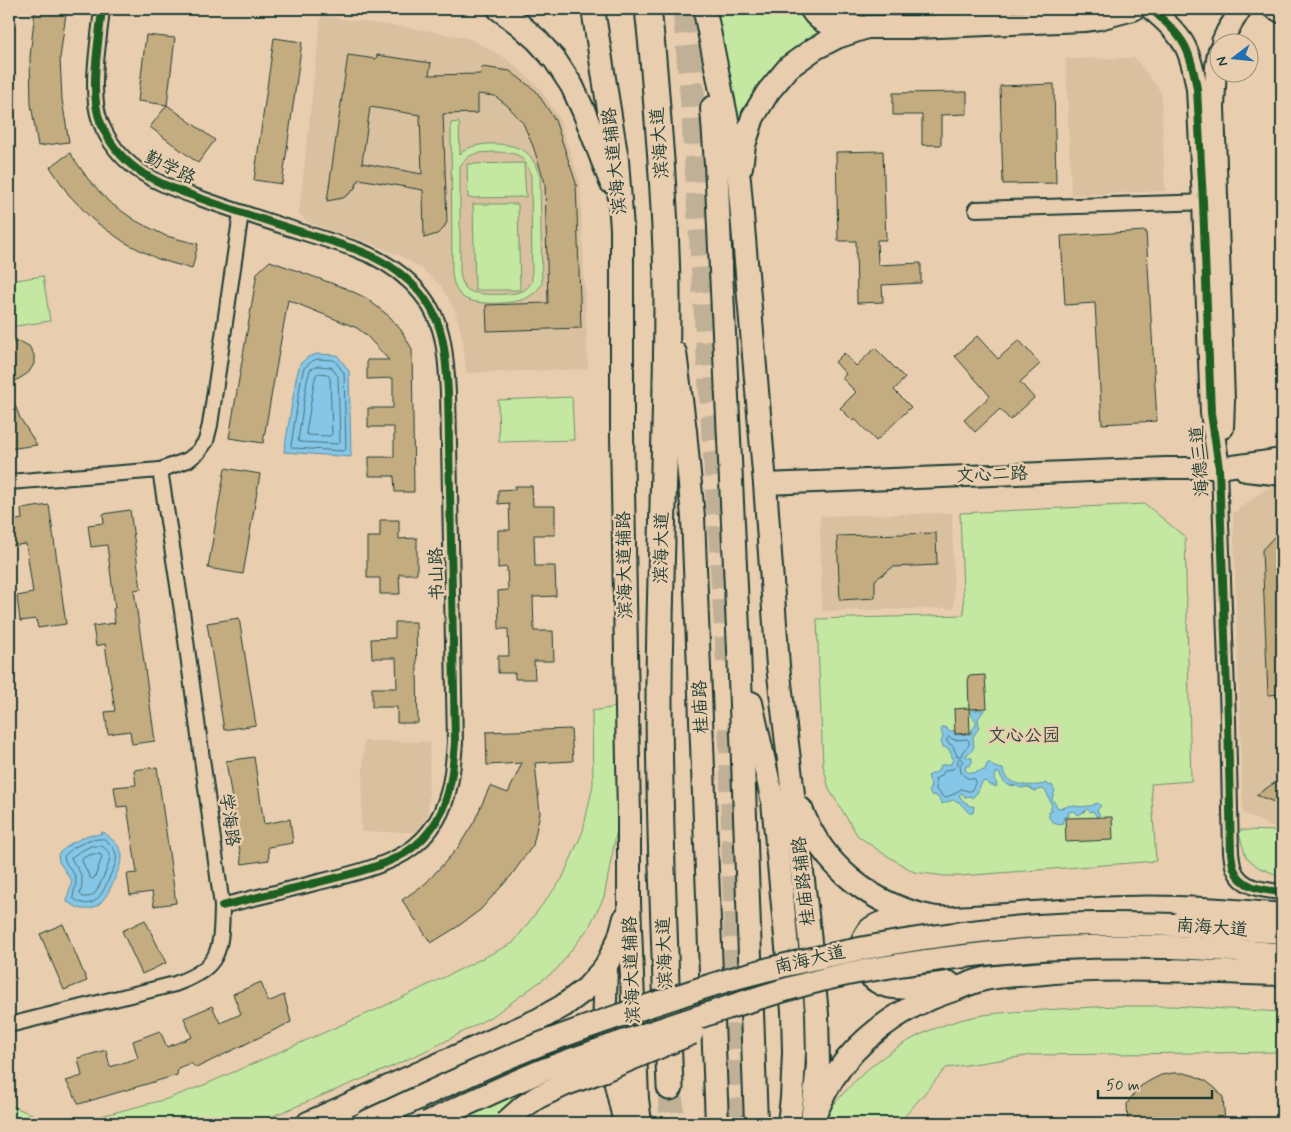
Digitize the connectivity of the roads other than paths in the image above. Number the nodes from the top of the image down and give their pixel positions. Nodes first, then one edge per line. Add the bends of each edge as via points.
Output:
1 (102, 9) edge
2 (501, 9) edge
3 (594, 9) edge
4 (648, 9) edge
5 (811, 9) edge
6 (1133, 9) edge
7 (1151, 9) edge
8 (1241, 9) edge
9 (1269, 9) edge
10 (705, 10) edge
11 (1282, 16) edge
12 (867, 27) junction
13 (1227, 32) edge
14 (1215, 82) edge
15 (739, 180) junction
16 (1210, 202) junction
17 (976, 209) dead end
18 (241, 213) junction
19 (622, 228) junction
20 (667, 292) junction
21 (1282, 459) edge
22 (1219, 468) junction
23 (160, 470) junction
24 (1282, 475) edge
25 (9, 482) edge
26 (765, 484) junction
27 (739, 650) junction
28 (778, 666) junction
29 (793, 788) junction
30 (773, 802) junction
31 (1282, 892) edge
32 (629, 903) junction
33 (222, 906) junction
34 (1282, 915) edge
35 (933, 918) junction
36 (1282, 932) edge
37 (1282, 955) edge
38 (606, 966) junction
39 (1282, 974) edge
40 (982, 979) junction
41 (728, 1008) junction
42 (9, 1025) edge
43 (670, 1087) tunnel mouth
44 (812, 1122) edge
45 (308, 1123) edge
46 (364, 1123) edge
47 (427, 1123) edge
48 (505, 1123) edge
49 (625, 1123) edge
50 (640, 1123) edge
51 (717, 1123) edge
52 (756, 1123) edge
53 (789, 1123) edge

1 - 18 street, 勤学路 via 95,98 110,142 126,162 150,178
2 - 19 main road via 537,40 572,86 610,178
3 - 19 main road, 滨海大道辅路 via 617,160
4 - 20 highway, 滨海大道 via 654,59
5 - 12 main road via 824,22
6 - 12 main road via 1084,20
7 - 16 street, 海德三道 via 1172,27 1189,54
8 - 13 street
9 - 11 street
10 - 15 main road
10 - 27 main road via 716,164
12 - 15 main road via 814,49 789,67 768,92 753,118 744,145
14 - 16 street, 海德三道
15 - 26 main road
16 - 17 street
16 - 22 street, 海德三道 via 1211,413
18 - 23 street via 206,441 188,460
18 - 33 street, 书山路 via 376,258 409,281 434,315 442,336 448,381 455,742 447,798 437,820 406,852 347,875
19 - 32 main road, 滨海大道辅路
20 - 43 highway, 滨海大道 via 659,686 660,814
20 - 51 main road, 桂庙路 via 693,517
21 - 22 street, 文心二路
22 - 24 street, 文心二路
22 - 26 street, 文心二路
22 - 31 street, 海德三道 via 1231,853 1240,880 1258,889
23 - 25 street
23 - 33 street, 学海路
26 - 28 main road
27 - 30 main road
27 - 52 main road
28 - 29 main road
28 - 30 main road
29 - 35 main road via 821,847 843,874 868,893 900,909
29 - 44 main road, 桂庙路辅路 via 817,1014 818,1064
30 - 53 main road via 793,1011
32 - 38 main road via 619,939
32 - 50 main road, 滨海大道辅路
33 - 42 street, 学海路 via 218,952 210,964 194,976 175,984
34 - 35 main road via 1125,908
35 - 40 main road via 898,919 867,932 860,956 872,978 884,985 900,988
36 - 46 main road, 南海大道, bridge via 1115,923 1019,927 853,951 738,977 588,1026 486,1067
37 - 41 main road, 南海大道, bridge via 1127,946 1023,950 926,961 833,978
38 - 45 main road via 586,988 538,1020
38 - 49 main road via 604,1032
39 - 40 main road via 1103,969
40 - 44 main road via 911,1007 857,1047 822,1097
41 - 47 main road, 南海大道, bridge via 542,1070
41 - 48 main road, bridge via 690,1034 538,1097

